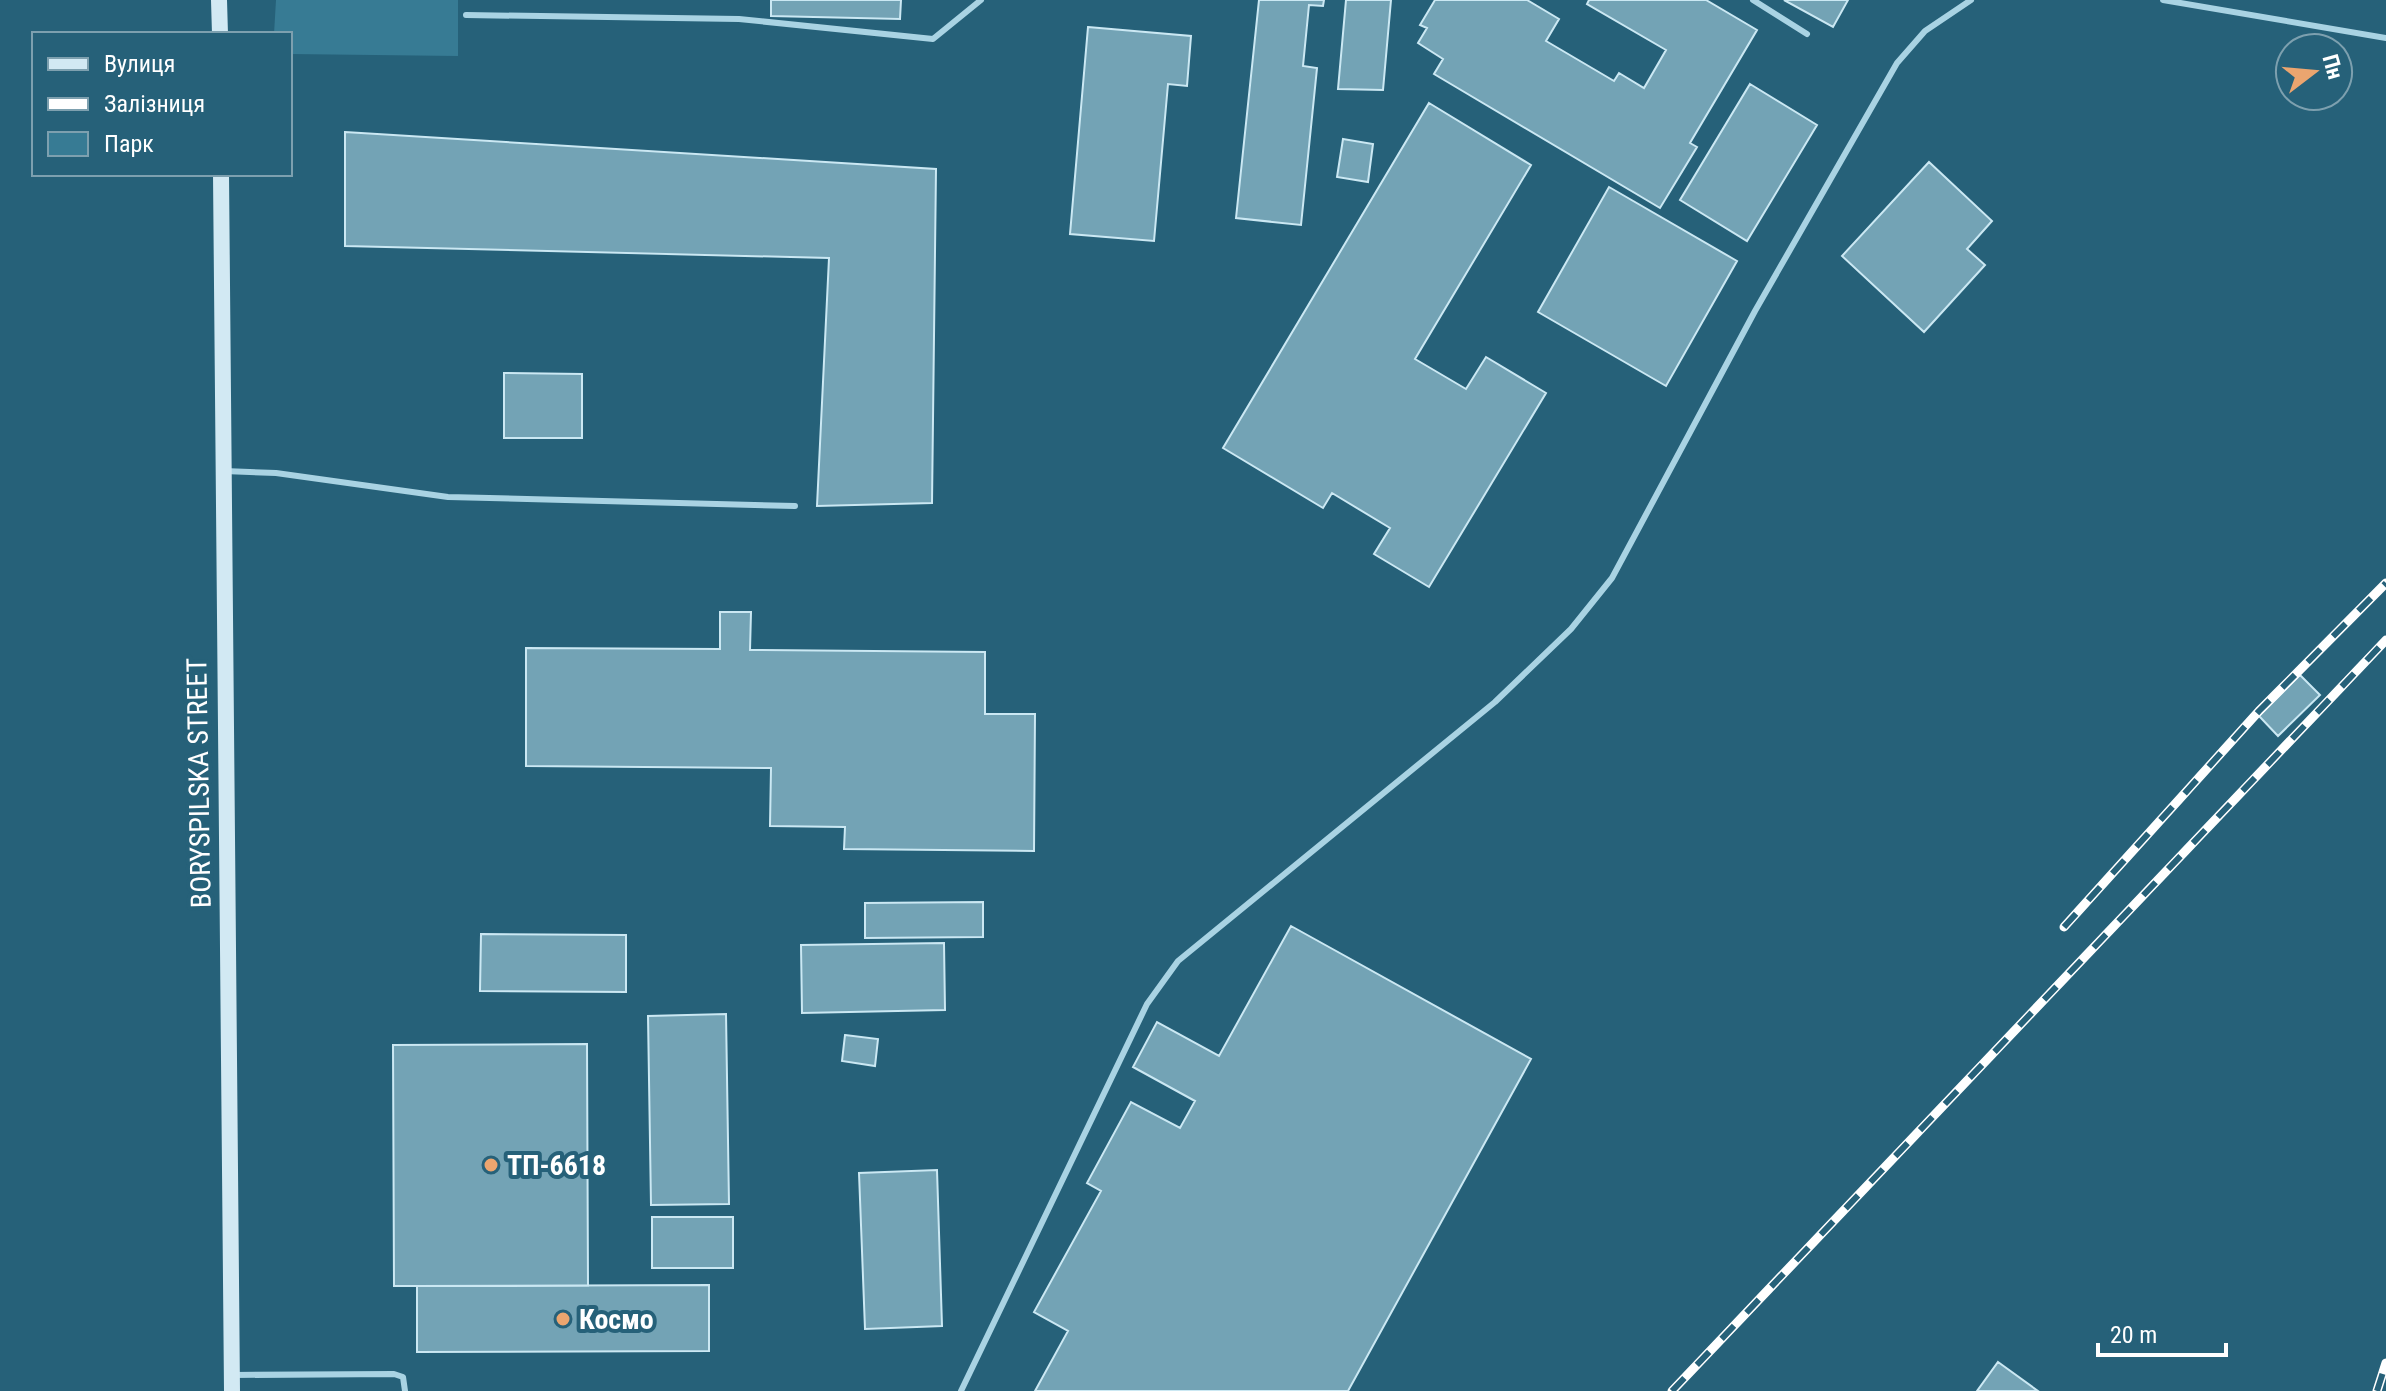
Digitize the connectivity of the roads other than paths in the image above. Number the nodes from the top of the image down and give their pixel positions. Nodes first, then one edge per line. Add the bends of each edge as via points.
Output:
1 (219, 0) edge
2 (981, 0) edge
3 (1753, 0) edge
4 (1971, 0) edge
5 (2163, 0) edge
6 (466, 15) dead end
7 (220, 32) edge
8 (1807, 34) dead end
9 (2386, 38) edge
10 (221, 176) edge
11 (221, 471) junction
12 (795, 506) dead end
13 (232, 1383) edge
14 (405, 1391) edge
15 (961, 1391) edge

1 - 7 main road
2 - 6 lane via 933,39 739,19
3 - 8 lane
4 - 15 lane via 1925,31 1897,63 1755,311 1612,578 1571,629 1495,702 1178,961 1147,1004
5 - 9 lane
10 - 11 main road, BORYSPILSKA STREET
11 - 12 lane via 276,473 448,497
11 - 13 main road, BORYSPILSKA STREET
13 - 14 lane via 394,1374 403,1377

